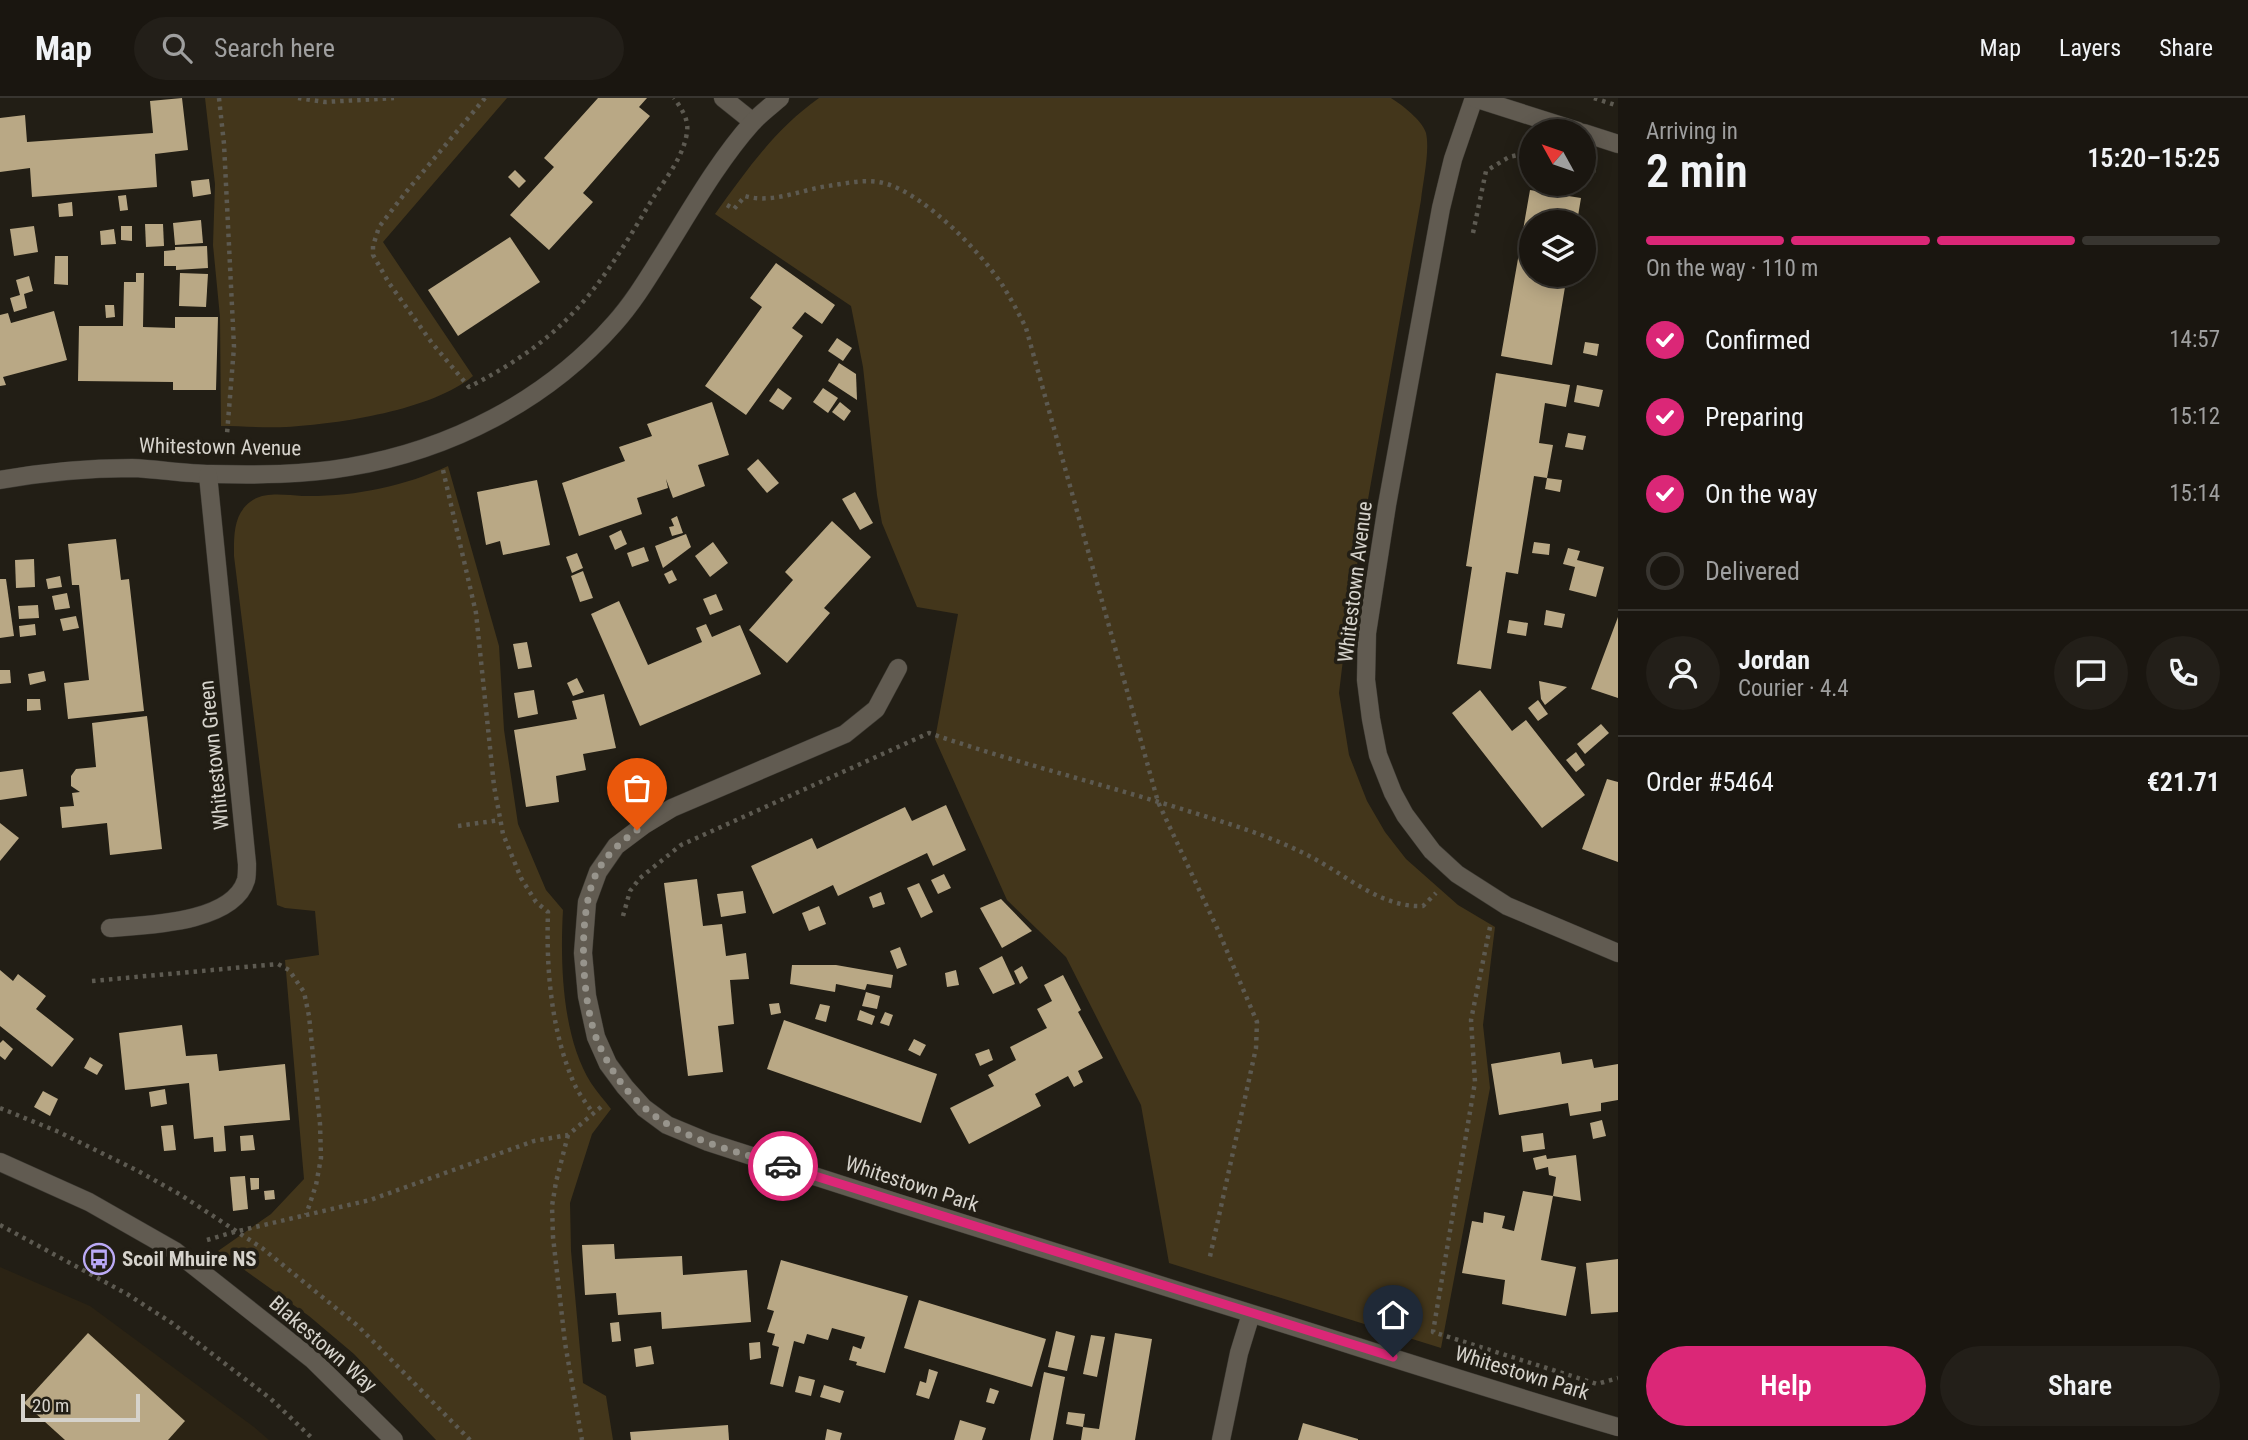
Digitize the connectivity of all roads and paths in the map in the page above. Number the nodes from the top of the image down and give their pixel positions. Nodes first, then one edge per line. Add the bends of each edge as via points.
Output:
1 (219, 98) edge
2 (298, 98) edge
3 (394, 98) edge
4 (485, 98) edge
5 (674, 98) edge
6 (723, 98) edge
7 (780, 98) edge
8 (1474, 98) edge
9 (1594, 98) edge
10 (1618, 106) edge
11 (1540, 119) edge
12 (753, 122) junction
13 (1596, 137) edge
14 (1618, 144) edge
15 (1519, 155) edge
16 (704, 191) junction
17 (1473, 233) dead end
18 (227, 434) dead end
19 (436, 444) junction
20 (208, 475) junction
21 (0, 480) edge
22 (898, 668) dead end
23 (1158, 802) junction
24 (500, 820) junction
25 (458, 826) dead end
26 (1457, 874) junction
27 (1497, 900) junction
28 (623, 916) dead end
29 (110, 928) dead end
30 (1618, 953) edge
31 (92, 981) dead end
32 (625, 1087) junction
33 (0, 1108) edge
34 (593, 1113) junction
35 (568, 1135) junction
36 (0, 1162) edge
37 (306, 1215) junction
38 (0, 1225) edge
39 (234, 1232) junction
40 (175, 1251) junction
41 (1209, 1261) dead end
42 (1251, 1314) junction
43 (1618, 1378) edge
44 (1618, 1429) edge
45 (314, 1440) edge
46 (394, 1440) edge
47 (470, 1440) edge
48 (582, 1440) edge
49 (1221, 1440) edge
50 (1615, 1440) edge

1 - 18 path via 234,347
2 - 3 path via 325,102
4 - 5 path via 386,218 373,246 388,284 469,387 545,340 596,288 678,159 687,122
6 - 12 street
7 - 12 street, Whitestown Avenue
8 - 11 street, Whitestown Avenue
8 - 26 street, Whitestown Avenue via 1441,208 1367,633 1366,680 1378,755 1405,815 1432,851
9 - 10 path
12 - 16 street, Whitestown Avenue
13 - 14 street
15 - 17 path via 1486,171
16 - 19 street, Whitestown Avenue via 616,322 573,365 495,418
16 - 23 path via 734,209 745,196 770,200 848,183 885,184 921,201 965,240 1002,284 1026,328
19 - 20 street, Whitestown Avenue via 401,456 314,472
19 - 24 path via 476,613
20 - 21 street, Whitestown Avenue via 82,469
20 - 29 street, Whitestown Green via 246,881 224,907 205,915
22 - 32 street, Whitestown Park via 876,709 845,734 673,808 616,846 597,872 587,902 583,953 587,996 596,1037
23 - 26 path via 1277,842 1384,899 1408,907 1423,906
23 - 28 path via 929,733 681,845 640,878 630,891
23 - 41 path via 1257,1022 1256,1048
24 - 25 path
24 - 34 path via 521,878 548,912 546,949 557,1025 574,1084
26 - 27 street, Whitestown Avenue
27 - 30 street, Whitestown Avenue
27 - 43 path via 1471,1020 1475,1082 1433,1332 1597,1384
31 - 37 path via 278,964 289,970 304,992 309,1016 320,1124 321,1158
32 - 34 path
32 - 42 street, Whitestown Park via 667,1125 708,1142
33 - 39 path via 138,1171
34 - 35 path
35 - 37 path via 534,1141 370,1199
35 - 48 path via 552,1206 553,1237
36 - 40 street, Blakestown Way via 89,1202
37 - 39 path
38 - 45 path via 172,1323 271,1399
39 - 40 path
39 - 47 path via 262,1248 358,1326
40 - 46 street, Blakestown Way via 313,1360
42 - 44 street, Whitestown Park
42 - 49 street
44 - 50 street

